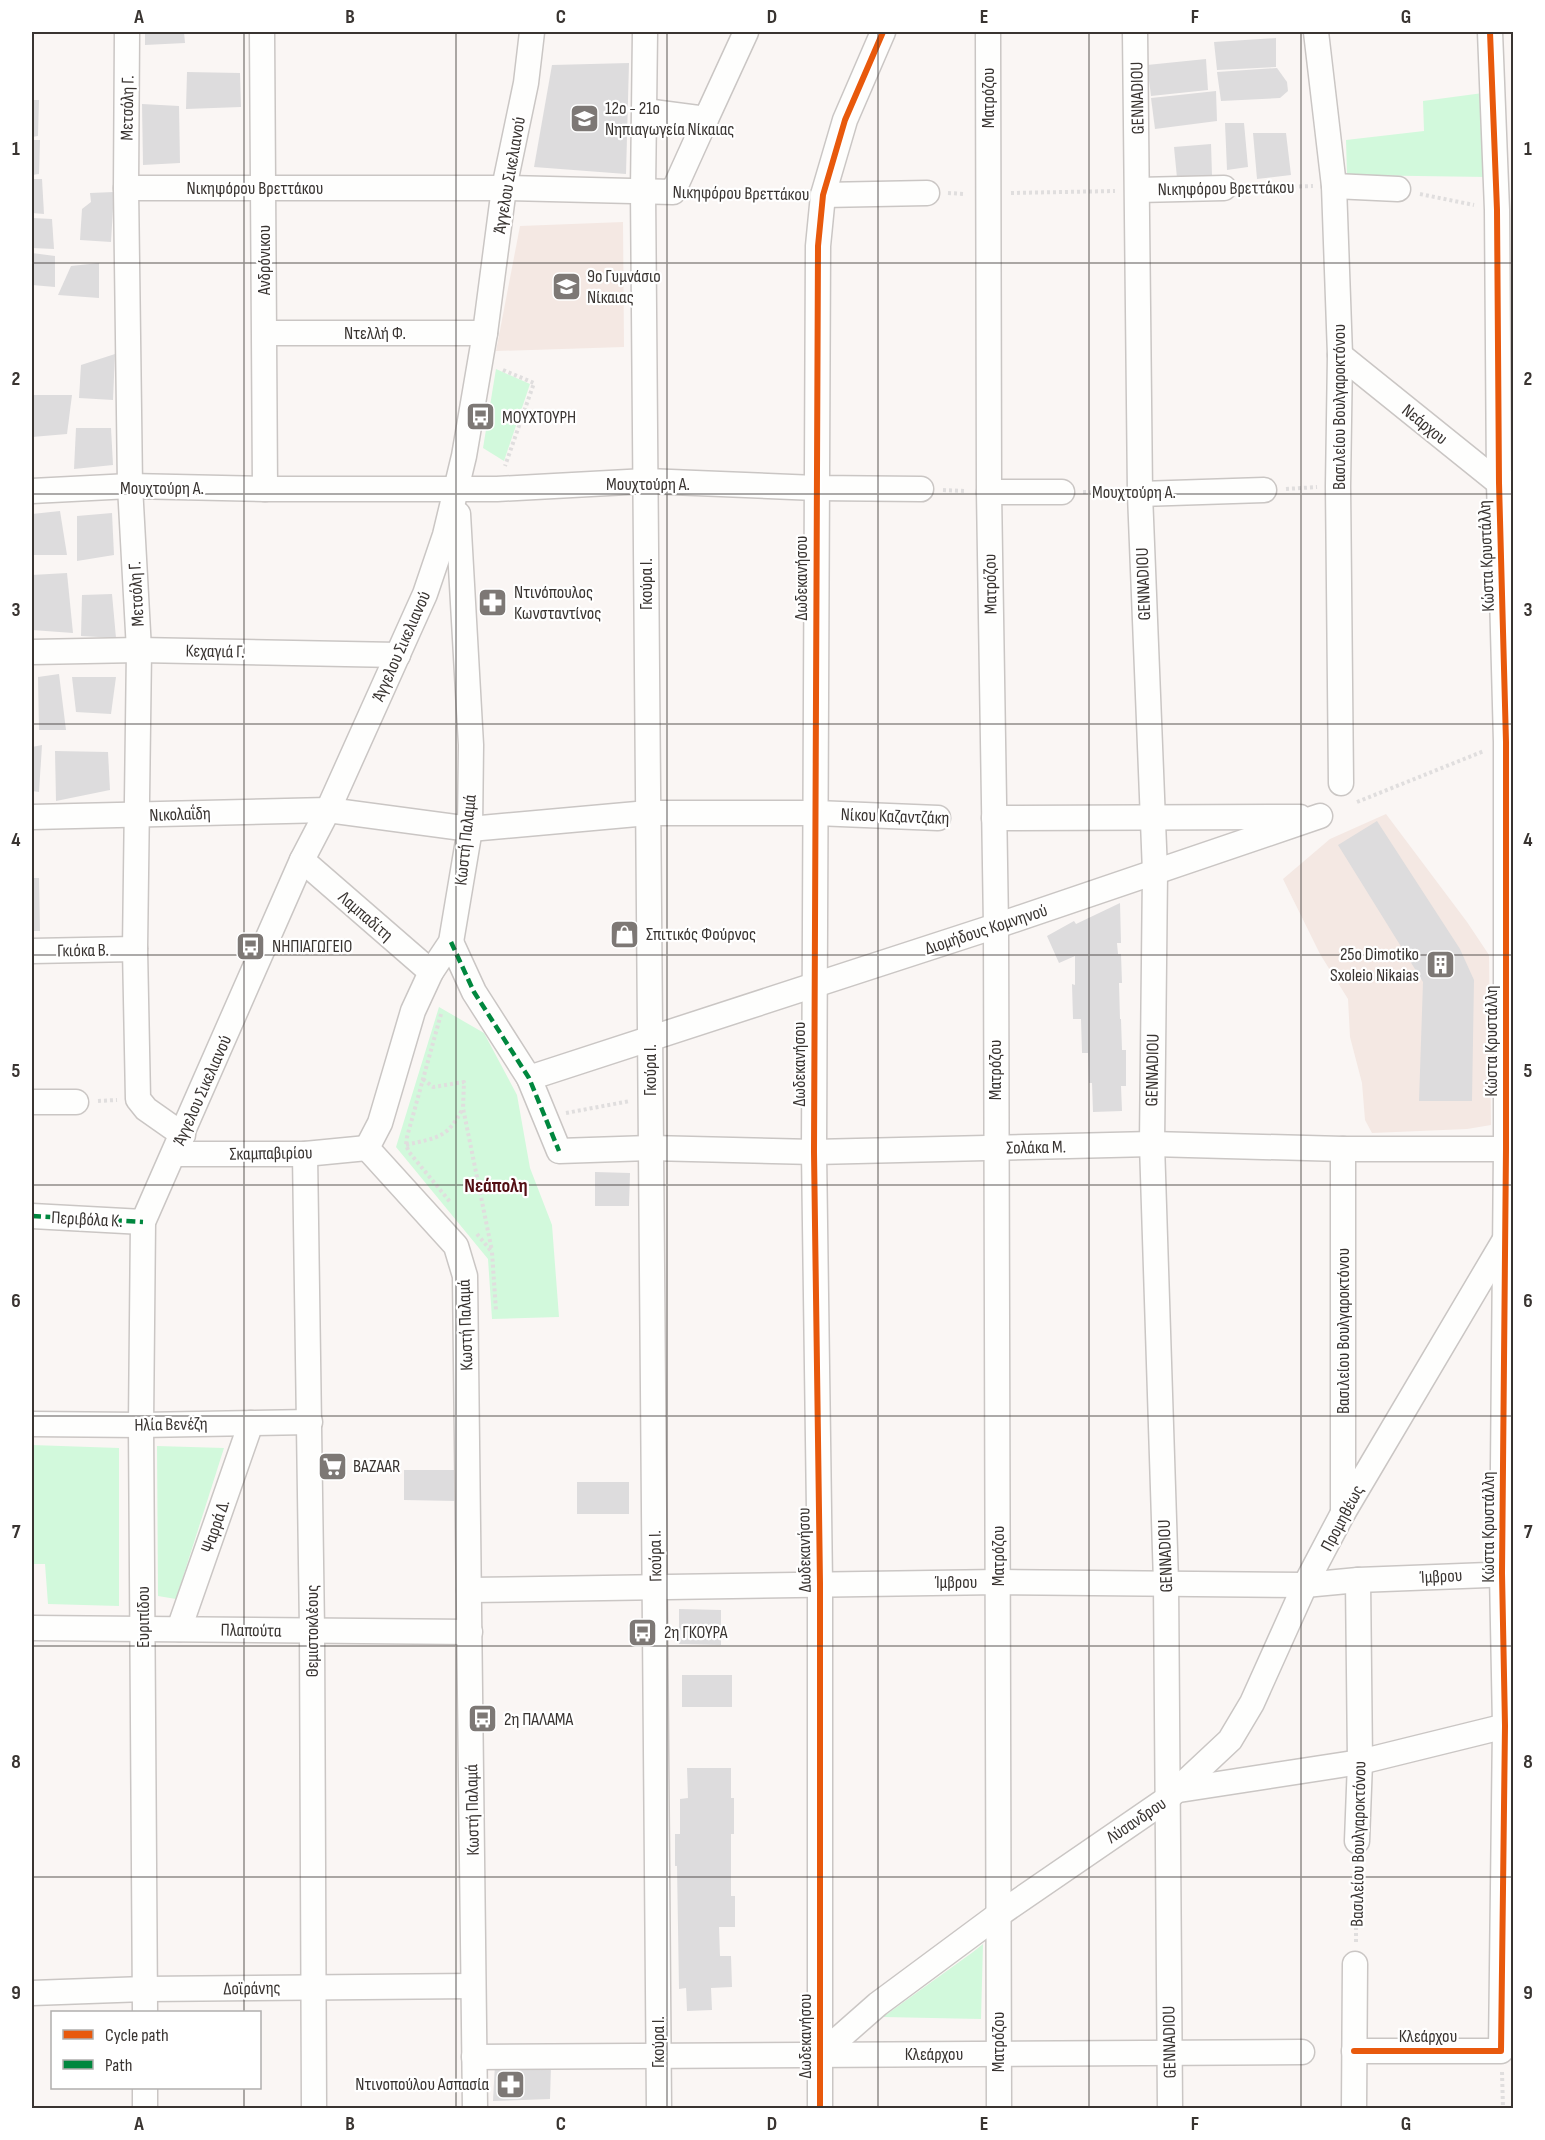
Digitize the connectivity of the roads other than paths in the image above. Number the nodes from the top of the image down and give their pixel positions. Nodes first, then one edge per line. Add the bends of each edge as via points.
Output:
1 (127, 32) edge
2 (262, 32) edge
3 (532, 32) edge
4 (645, 32) edge
5 (746, 32) edge
6 (883, 32) edge
7 (988, 32) edge
8 (1136, 32) edge
9 (1316, 32) edge
10 (1490, 32) edge
11 (645, 111) junction
12 (706, 119) junction
13 (1495, 129) junction
14 (1514, 149) edge
15 (1334, 186) junction
16 (126, 188) junction
17 (264, 188) junction
18 (504, 188) junction
19 (1224, 188) road end
20 (1398, 189) road end
21 (643, 190) junction
22 (1138, 190) junction
23 (927, 193) road end
24 (823, 195) junction
25 (1505, 210) edge
26 (264, 333) junction
27 (485, 333) junction
28 (1340, 355) junction
29 (646, 481) junction
30 (1506, 483) edge
31 (130, 486) junction
32 (816, 488) junction
33 (265, 489) junction
34 (457, 489) junction
35 (921, 489) road end
36 (1264, 490) road end
37 (32, 491) edge
38 (988, 492) junction
39 (1062, 492) road end
40 (1140, 494) junction
41 (139, 650) junction
42 (32, 652) edge
43 (398, 655) junction
44 (1348, 793) road end
45 (328, 810) junction
46 (648, 813) junction
47 (816, 813) junction
48 (136, 816) junction
49 (32, 817) edge
50 (1152, 817) junction
51 (938, 818) dead end
52 (994, 818) junction
53 (470, 829) junction
54 (302, 860) junction
55 (1155, 872) junction
56 (996, 926) junction
57 (451, 942) junction
58 (135, 949) junction
59 (32, 951) edge
60 (430, 972) junction
61 (814, 985) junction
62 (650, 1038) junction
63 (529, 1078) junction
64 (32, 1102) edge
65 (76, 1102) road end
66 (179, 1144) junction
67 (1152, 1144) junction
68 (367, 1148) junction
69 (650, 1148) junction
70 (995, 1148) junction
71 (1343, 1149) junction
72 (1510, 1149) edge
73 (814, 1152) junction
74 (305, 1154) junction
75 (32, 1216) edge
76 (143, 1222) junction
77 (1504, 1241) junction
78 (310, 1422) junction
79 (251, 1423) junction
80 (32, 1424) edge
81 (141, 1425) junction
82 (1343, 1513) junction
83 (1508, 1573) edge
84 (1358, 1580) junction
85 (999, 1582) junction
86 (1166, 1582) junction
87 (820, 1583) junction
88 (1305, 1585) junction
89 (655, 1588) junction
90 (469, 1590) junction
91 (32, 1628) edge
92 (143, 1629) junction
93 (179, 1629) junction
94 (312, 1630) junction
95 (470, 1632) junction
96 (1509, 1725) edge
97 (1360, 1762) junction
98 (1173, 1794) junction
99 (1357, 1841) road end
100 (998, 1915) junction
101 (1355, 1964) road end
102 (473, 1986) junction
103 (313, 1988) junction
104 (32, 1993) edge
105 (145, 2001) edge
106 (1354, 2051) junction
107 (1501, 2051) joint
108 (1302, 2052) dead end
109 (1169, 2053) junction
110 (999, 2054) junction
111 (820, 2055) junction
112 (658, 2056) junction
113 (474, 2057) junction
114 (145, 2089) edge
115 (145, 2109) edge
116 (314, 2109) edge
117 (475, 2109) edge
118 (659, 2109) edge
119 (820, 2109) edge
120 (999, 2109) edge
121 (1170, 2109) edge
122 (1354, 2109) edge

1 - 16 street, Μετσόλη Γ.
2 - 17 street, Ανδρόνικου
3 - 18 street, Άγγελου Σικελιανού via 526,83
4 - 11 street, Γκούρα Ι.
5 - 12 street
6 - 24 street, Δωδεκανήσου via 845,120
7 - 38 street, Ματρόζου
8 - 22 street, GENNADIOU
9 - 15 street, Βασιλείου Βουλγαροκτόνου
10 - 13 street, Κώστα Κρυστάλλη
11 - 12 street
11 - 21 street, Γκούρα Ι.
12 - 21 street, Νικηφόρου Βρεττάκου via 673,192
13 - 14 street
13 - 25 street, Κώστα Κρυστάλλη
15 - 20 street
15 - 28 street, Βασιλείου Βουλγαροκτόνου
16 - 17 street, Νικηφόρου Βρεττάκου
16 - 31 street, Μετσόλη Γ.
17 - 18 street, Νικηφόρου Βρεττάκου
17 - 26 street, Ανδρόνικου
18 - 21 street, Νικηφόρου Βρεττάκου
18 - 27 street, Άγγελου Σικελιανού
19 - 22 street, Νικηφόρου Βρεττάκου
21 - 29 street, Γκούρα Ι.
22 - 40 street, GENNADIOU
23 - 24 street, Νικηφόρου Βρεττάκου
24 - 32 street, Δωδεκανήσου via 818,246
25 - 30 street, Κώστα Κρυστάλλη
26 - 27 street, Ντελλή Φ.
26 - 33 street, Ανδρόνικου
27 - 34 street, Άγγελου Σικελιανού
28 - 30 street, Νεάρχου
28 - 44 street, Βασιλείου Βουλγαροκτόνου via 1338,486
29 - 32 street, Μουχτούρη Α.
29 - 34 street, Μουχτούρη Α.
29 - 46 street, Γκούρα Ι.
30 - 72 street, Κώστα Κρυστάλλη
31 - 33 street, Μουχτούρη Α.
31 - 37 street, Μουχτούρη Α.
31 - 41 street, Μετσόλη Γ.
32 - 35 street, Μουχτούρη Α.
32 - 47 street, Δωδεκανήσου
33 - 34 street, Μουχτούρη Α.
34 - 43 street, Άγγελου Σικελιανού via 433,573
34 - 53 street, Κωστή Παλαμά via 471,745
36 - 40 street, Μουχτούρη Α.
38 - 39 street
38 - 52 street, Ματρόζου
40 - 50 street, GENNADIOU
41 - 42 street, Κεχαγιά Γ.
41 - 43 street, Κεχαγιά Γ.
41 - 48 street, Μετσόλη Γ.
43 - 45 street, Άγγελου Σικελιανού
45 - 48 street, Νικολαΐδη
45 - 53 street, Νίκου Καζαντζάκη
45 - 54 street, Άγγελου Σικελιανού
46 - 47 street, Νίκου Καζαντζάκη
46 - 53 street, Νίκου Καζαντζάκη
46 - 62 street, Γκούρα Ι.
47 - 51 street, Νίκου Καζαντζάκη
47 - 61 street, Δωδεκανήσου
48 - 49 street, Νικολαΐδη
48 - 58 street, Μετσόλη Γ.
50 - 52 street
50 - 55 street, GENNADIOU
50 - 55 street, Διομήδους Κομνηνού via 1320,816
52 - 56 street, Ματρόζου
53 - 57 street, Κωστή Παλαμά
54 - 60 street, Λαμπαδίτη
54 - 66 street, Άγγελου Σικελιανού
55 - 56 street, Διομήδους Κομνηνού
55 - 67 street, GENNADIOU
56 - 61 street, Διομήδους Κομνηνού
56 - 70 street, Ματρόζου
57 - 60 street, Κωστή Παλαμά
57 - 63 street via 474,992
58 - 59 street, Γκιόκα Β.
58 - 66 street, Μετσόλη Γ. via 138,1099
60 - 68 street, Κωστή Παλαμά via 413,1011 380,1123
61 - 62 street, Διομήδους Κομνηνού
61 - 73 street, Δωδεκανήσου
62 - 63 street
62 - 69 street, Γκούρα Ι.
63 - 69 street, Σολάκα Μ. via 559,1151
64 - 65 street
66 - 74 street, Σκαμπαβιρίου
66 - 76 street, Άγγελου Σικελιανού
67 - 70 street, Σολάκα Μ.
67 - 71 street, Σολάκα Μ.
67 - 86 street, GENNADIOU
68 - 74 street, Σκαμπαβιρίου
68 - 90 street, Κωστή Παλαμά via 456,1246 465,1276
69 - 73 street, Σολάκα Μ.
69 - 89 street, Γκούρα Ι.
70 - 73 street, Σολάκα Μ.
70 - 85 street, Ματρόζου
71 - 72 street, Σολάκα Μ.
71 - 82 street, Βασιλείου Βουλγαροκτόνου
72 - 77 street, Κώστα Κρυστάλλη
73 - 87 street, Δωδεκανήσου
74 - 78 street, Θεμιστοκλέους
75 - 76 street, Περιβόλα Κ.
76 - 81 street, Ευριπίδου
77 - 82 street, Προμηθέως
77 - 83 street, Κώστα Κρυστάλλη
78 - 79 street, Ηλία Βενέζη
78 - 94 street, Θεμιστοκλέους
79 - 81 street, Ηλία Βενέζη
79 - 93 street, Ψαρρά Δ.
80 - 81 street, Ηλία Βενέζη
81 - 92 street, Ευριπίδου
82 - 88 street, Προμηθέως
83 - 84 street, Ίμβρου
83 - 96 street, Κώστα Κρυστάλλη
84 - 88 street, Ίμβρου
84 - 97 street, Βασιλείου Βουλγαροκτόνου
85 - 86 street, Ίμβρου
85 - 87 street, Ίμβρου
85 - 100 street, Ματρόζου
86 - 88 street, Ίμβρου
86 - 98 street, GENNADIOU
87 - 89 street, Ίμβρου
87 - 111 street, Δωδεκανήσου
88 - 98 street, Προμηθέως via 1240,1726
89 - 90 street, Ίμβρου
89 - 112 street, Γκούρα Ι.
90 - 95 street, Κωστή Παλαμά
91 - 92 street, Πλαπούτα
92 - 93 street, Πλαπούτα
92 - 105 street, Ευριπίδου
93 - 94 street, Πλαπούτα
94 - 95 street, Πλαπούτα
94 - 103 street, Θεμιστοκλέους
95 - 102 street, Κωστή Παλαμά
96 - 97 street, Λύσανδρου
96 - 107 street, Κώστα Κρυστάλλη
97 - 98 street, Λύσανδρου
97 - 99 street, Βασιλείου Βουλγαροκτόνου
98 - 100 street, Λύσανδρου
98 - 109 street, GENNADIOU
100 - 110 street, Ματρόζου
100 - 111 street, Λύσανδρου via 878,2004
101 - 106 street
102 - 103 street, Δοϊράνης
102 - 113 street, Κωστή Παλαμά
103 - 105 street, Δοϊράνης
103 - 116 street, Θεμιστοκλέους
104 - 105 street, Δοϊράνης
106 - 107 street, Κλεάρχου
106 - 122 street
108 - 109 street, Κλεάρχου
109 - 110 street, Κλεάρχου
109 - 121 street, GENNADIOU
110 - 111 street, Κλεάρχου
110 - 120 street, Ματρόζου
111 - 112 street, Κλεάρχου
111 - 119 street, Δωδεκανήσου
112 - 113 street, Κλεάρχου
112 - 118 street, Γκούρα Ι.
113 - 117 street, Κωστή Παλαμά
114 - 115 street

